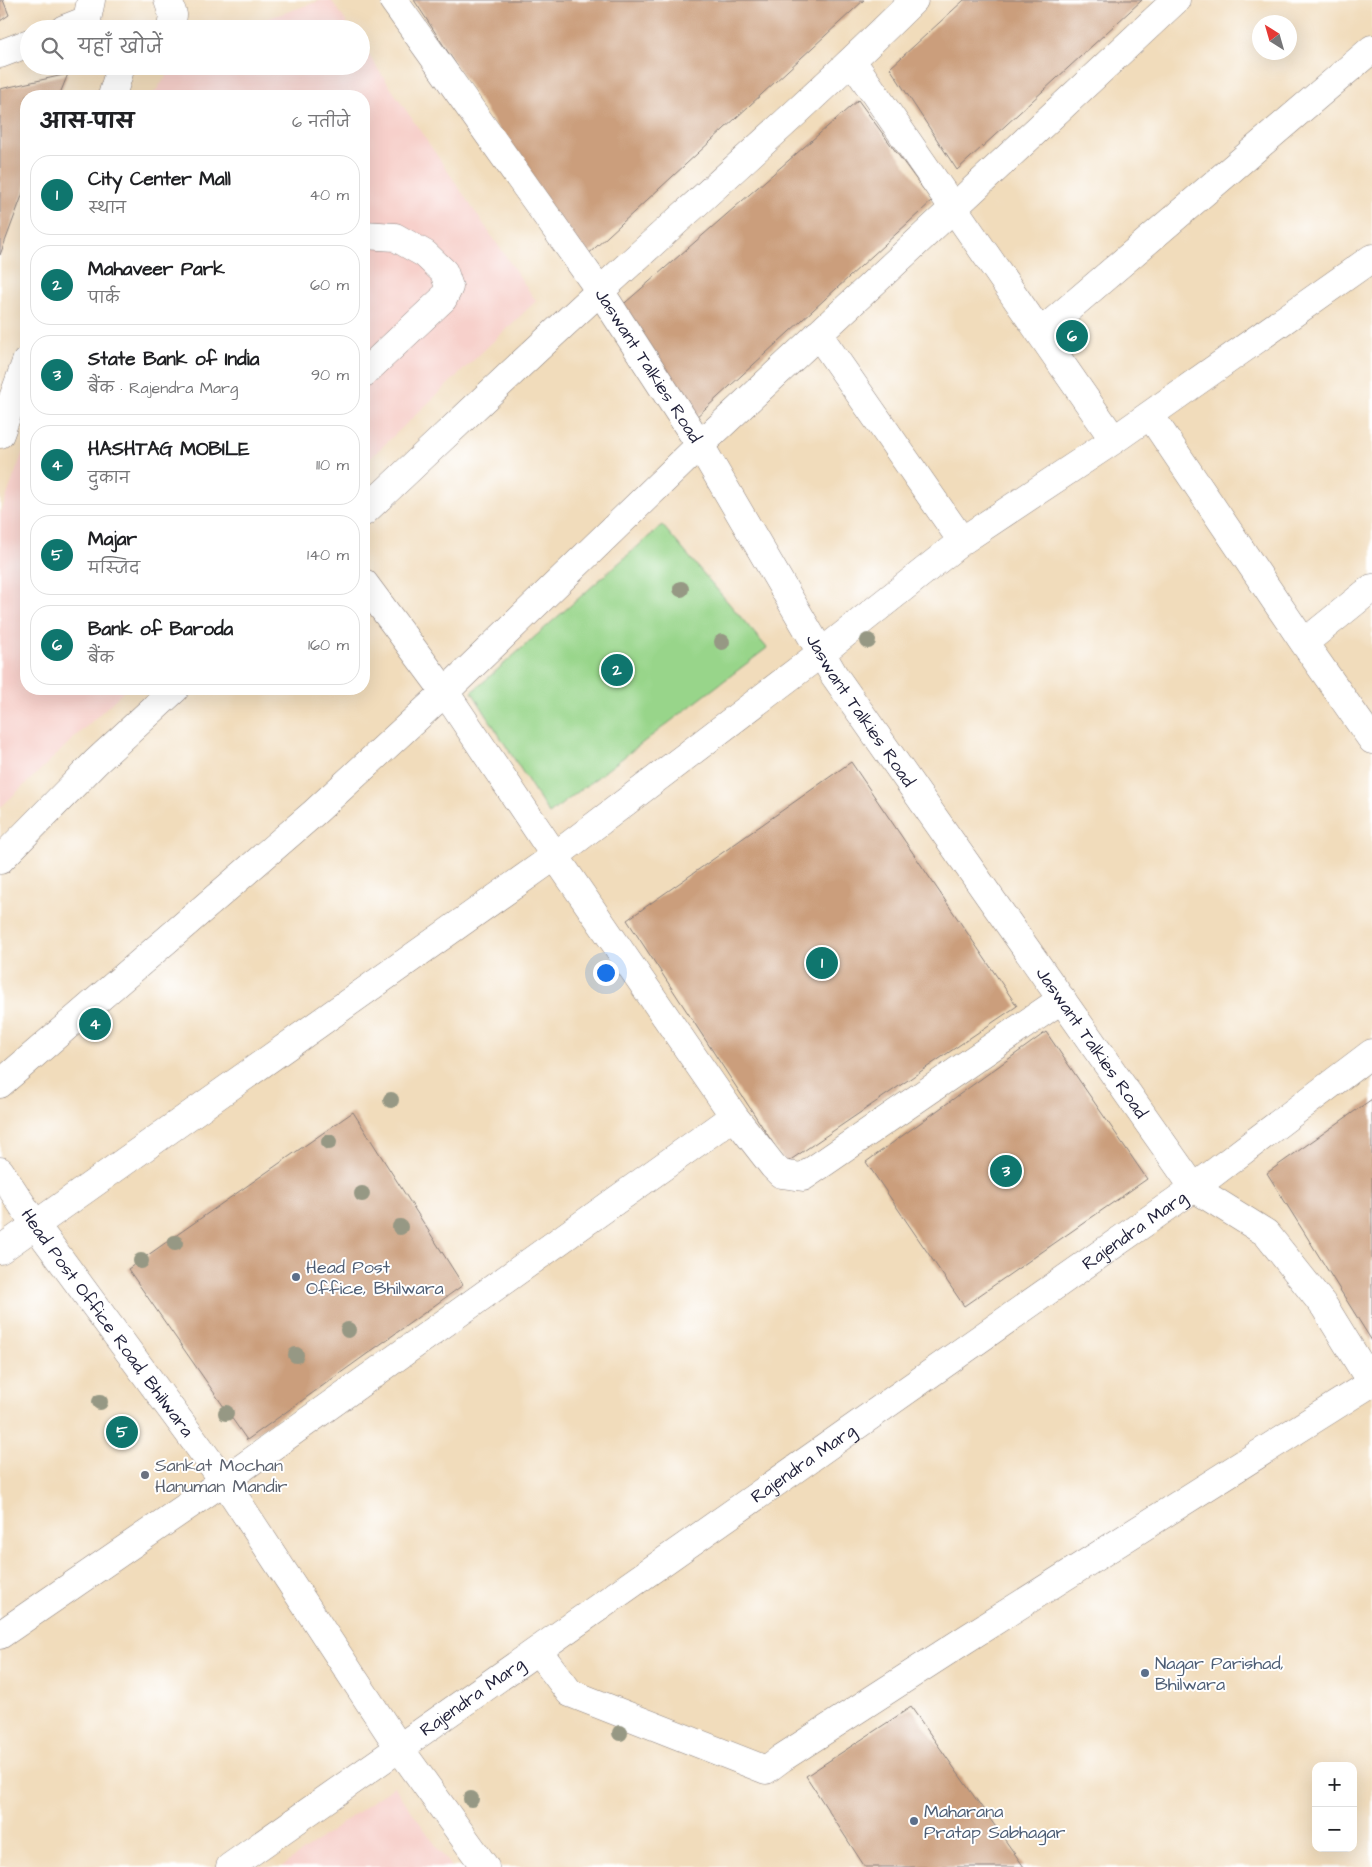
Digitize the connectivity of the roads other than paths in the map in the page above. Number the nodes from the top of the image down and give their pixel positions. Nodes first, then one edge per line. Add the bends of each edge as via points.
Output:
1 (393, 0) edge
2 (914, 0) edge
3 (1176, 0) edge
4 (20, 46) edge
5 (1372, 49) edge
6 (0, 54) edge
7 (852, 61) junction
8 (118, 75) edge
9 (114, 90) edge
10 (954, 208) junction
11 (370, 235) edge
12 (1372, 258) edge
13 (600, 291) junction
14 (1040, 333) junction
15 (818, 334) junction
16 (370, 366) edge
17 (20, 379) edge
18 (1150, 414) junction
19 (0, 434) edge
20 (1114, 440) junction
21 (700, 445) junction
22 (370, 506) edge
23 (962, 541) junction
24 (1372, 588) edge
25 (370, 591) edge
26 (1304, 643) junction
27 (821, 653) junction
28 (445, 692) junction
29 (168, 695) edge
30 (1372, 740) edge
31 (555, 856) junction
32 (0, 860) edge
33 (1062, 999) junction
34 (1372, 1053) edge
35 (0, 1084) edge
36 (734, 1116) junction
37 (0, 1171) edge
38 (1194, 1188) junction
39 (36, 1226) junction
40 (0, 1250) edge
41 (1372, 1383) edge
42 (224, 1481) junction
43 (0, 1635) edge
44 (538, 1651) junction
45 (400, 1748) junction
46 (230, 1867) edge
47 (485, 1867) edge

1 - 13 street, Jaswant Talkies Road
2 - 7 street
3 - 10 street
4 - 6 street
5 - 14 street
7 - 10 street
7 - 13 street
8 - 9 street
10 - 14 street
10 - 15 street
11 - 16 street via 396,237 425,254 444,272 449,286 443,299
12 - 18 street
13 - 21 street, Jaswant Talkies Road
13 - 22 street
14 - 20 street
15 - 21 street
15 - 23 street
17 - 19 street
18 - 20 street
18 - 26 street
20 - 23 street
21 - 27 street, Jaswant Talkies Road
21 - 28 street
23 - 27 street
24 - 26 street
25 - 28 street
26 - 30 street
27 - 31 street
27 - 33 street, Jaswant Talkies Road
28 - 31 street
28 - 35 street via 314,812
29 - 32 street
31 - 36 street
31 - 39 street
33 - 36 street via 803,1177 781,1174
33 - 38 street, Jaswant Talkies Road
34 - 38 street, Rajendra Marg
36 - 42 street
37 - 39 street, Head Post Office Road, Bhilwara
38 - 41 street, Jaswant Talkies Road via 1266,1233 1324,1306
38 - 44 street, Rajendra Marg
39 - 40 street
39 - 42 street, Head Post Office Road, Bhilwara
41 - 44 street via 966,1639 766,1770 570,1693
42 - 43 street
42 - 45 street, Head Post Office Road, Bhilwara
44 - 45 street, Rajendra Marg
45 - 46 street, Rajendra Marg
45 - 47 street, Head Post Office Road, Bhilwara

